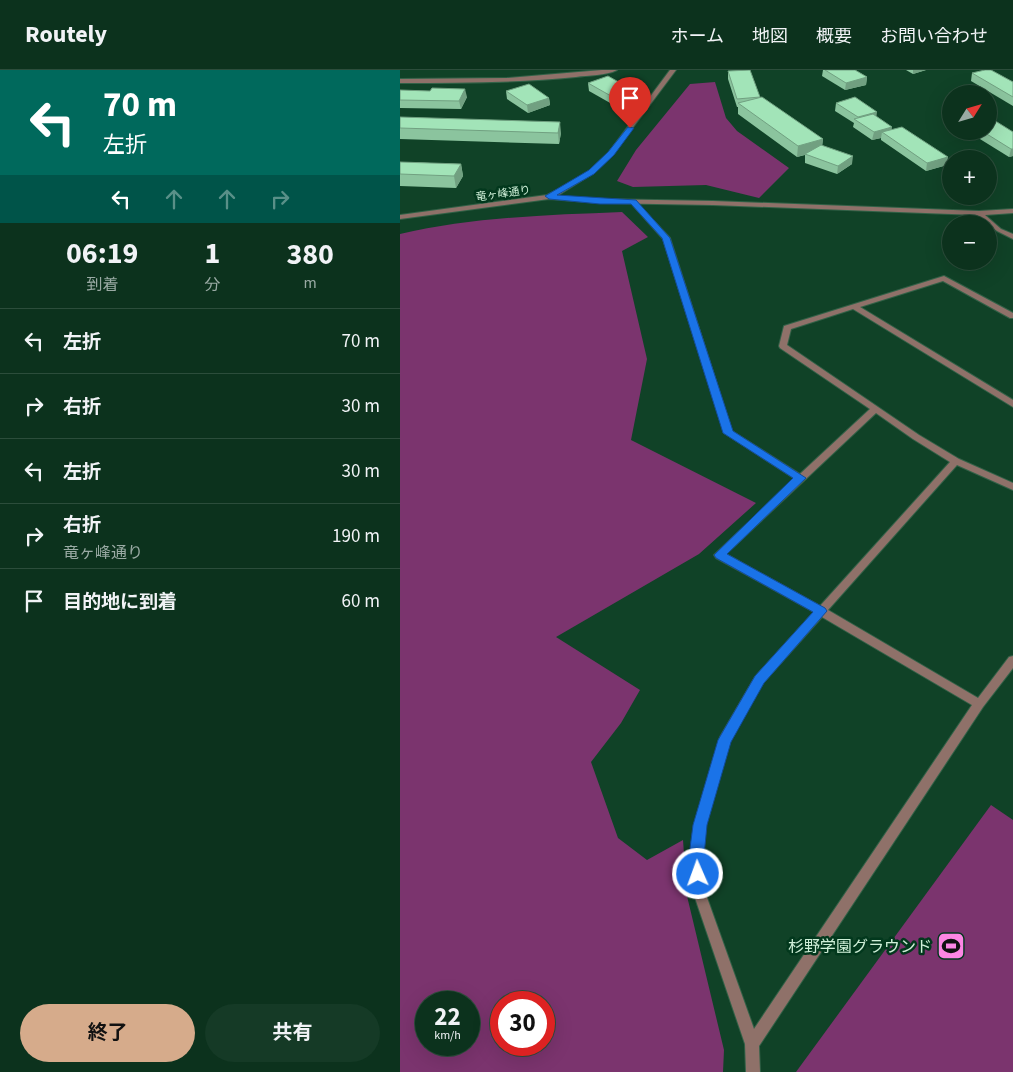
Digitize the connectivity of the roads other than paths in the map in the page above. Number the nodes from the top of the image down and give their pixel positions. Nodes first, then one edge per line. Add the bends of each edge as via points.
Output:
1 (614, 70) edge
2 (673, 70) edge
3 (400, 81) edge
4 (549, 196) junction
5 (633, 202) junction
6 (1013, 212) edge
7 (979, 213) junction
8 (400, 217) edge
9 (1013, 237) edge
10 (853, 306) junction
11 (1013, 316) edge
12 (1013, 404) edge
13 (874, 410) junction
14 (956, 461) junction
15 (800, 478) junction
16 (1013, 488) edge
17 (821, 611) junction
18 (1013, 660) edge
19 (979, 704) junction
20 (752, 1044) junction
21 (753, 1072) edge

1 - 3 street via 501,82
2 - 4 street, 竜ヶ峰通り via 603,162 572,185
4 - 5 street
4 - 8 street, 竜ヶ峰通り
5 - 7 street
5 - 15 street via 666,238 728,433
6 - 7 street
7 - 9 street
10 - 11 street via 944,278
10 - 12 street
10 - 13 street via 787,328 783,346
13 - 14 street
13 - 15 street
14 - 16 street
14 - 17 street
15 - 17 street via 720,555
17 - 19 street
17 - 20 street via 759,680 724,740 700,825 696,856 699,892
18 - 19 street
19 - 20 street
20 - 21 street

